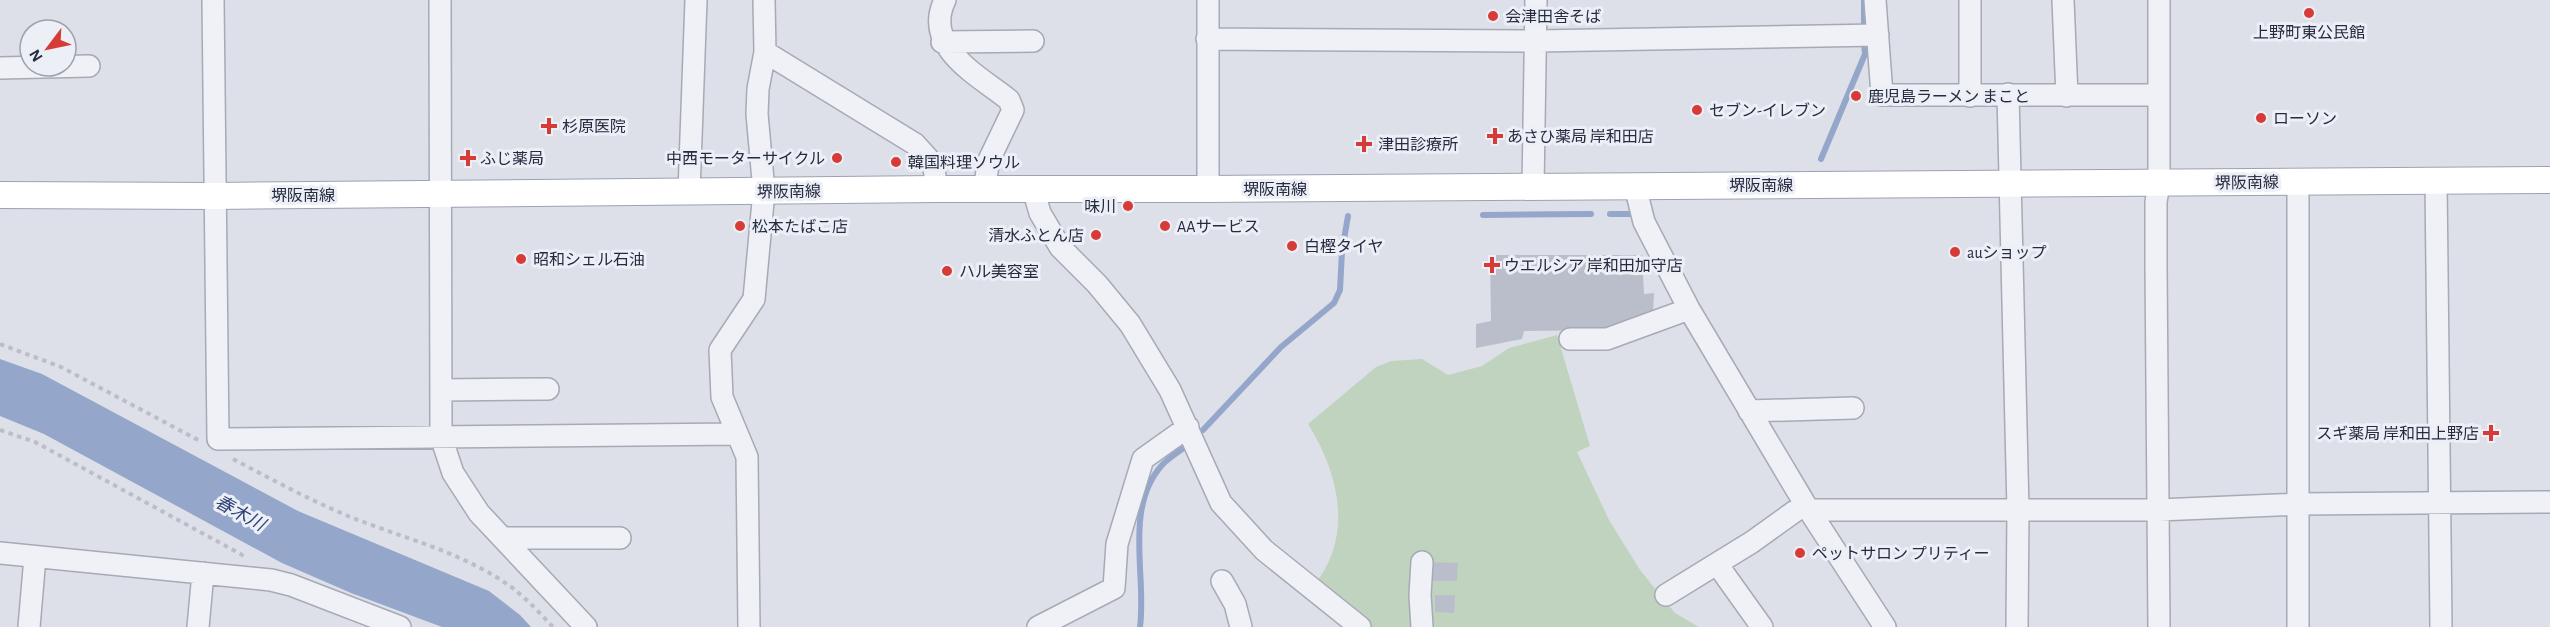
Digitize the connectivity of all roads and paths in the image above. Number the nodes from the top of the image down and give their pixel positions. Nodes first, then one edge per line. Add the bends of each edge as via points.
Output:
1 (213, 0) edge
2 (440, 0) edge
3 (696, 0) edge
4 (764, 0) edge
5 (945, 0) edge
6 (1208, 0) edge
7 (1536, 0) edge
8 (1875, 0) edge
9 (1970, 0) edge
10 (2063, 0) edge
11 (2159, 0) edge
12 (1878, 35) junction
13 (1207, 39) junction
14 (1033, 41) dead end
15 (1537, 41) junction
16 (942, 42) junction
17 (765, 52) junction
18 (89, 66) dead end
19 (0, 68) edge
20 (2008, 94) junction
21 (2159, 95) junction
22 (1970, 96) junction
23 (2067, 96) junction
24 (2550, 180) edge
25 (2298, 181) junction
26 (2436, 181) junction
27 (2159, 183) junction
28 (2008, 184) junction
29 (1635, 186) junction
30 (1533, 187) junction
31 (936, 189) junction
32 (984, 189) junction
33 (1033, 189) junction
34 (1208, 189) junction
35 (764, 191) junction
36 (689, 192) junction
37 (442, 194) junction
38 (0, 195) edge
39 (215, 195) junction
40 (1689, 309) junction
41 (1570, 339) dead end
42 (0, 344) edge
43 (548, 389) dead end
44 (441, 390) junction
45 (1842, 403) dead end
46 (1749, 411) junction
47 (1188, 427) junction
48 (0, 430) edge
49 (737, 434) junction
50 (441, 437) junction
51 (204, 444) dead end
52 (225, 454) dead end
53 (2441, 502) junction
54 (2550, 502) edge
55 (2297, 504) junction
56 (1807, 507) junction
57 (2018, 510) junction
58 (2159, 510) junction
59 (503, 538) junction
60 (620, 538) dead end
61 (0, 553) edge
62 (35, 557) junction
63 (1422, 562) dead end
64 (1717, 564) junction
65 (203, 573) junction
66 (271, 580) junction
67 (1222, 581) dead end
68 (1666, 595) dead end
69 (29, 627) edge
70 (198, 627) edge
71 (400, 627) edge
72 (553, 627) edge
73 (586, 627) edge
74 (749, 627) edge
75 (1038, 627) edge
76 (1241, 627) edge
77 (1360, 627) edge
78 (1422, 627) edge
79 (1762, 627) edge
80 (1885, 627) edge
81 (2017, 627) edge
82 (2159, 627) edge
83 (2298, 627) edge
84 (2441, 627) edge

1 - 39 street
2 - 37 street
3 - 36 street
4 - 17 street
5 - 16 street via 940,10
6 - 13 street
7 - 15 street
8 - 12 street
9 - 22 street
10 - 23 street
11 - 21 street
12 - 15 street
12 - 22 street via 1882,95
13 - 15 street
13 - 34 street
14 - 16 street
15 - 30 street
16 - 32 street via 1009,100 1013,110 989,160
17 - 31 street via 915,144 934,165
17 - 35 street via 757,105
18 - 19 street
20 - 22 street
20 - 23 street
20 - 28 street
21 - 23 street
21 - 27 street
24 - 26 main road, 堺阪南線
25 - 26 main road, 堺阪南線
25 - 27 main road, 堺阪南線
25 - 55 street
26 - 53 street
27 - 28 main road, 堺阪南線
27 - 58 street
28 - 29 main road, 堺阪南線
28 - 57 street
29 - 30 main road, 堺阪南線
29 - 40 street via 1644,222
30 - 34 main road, 堺阪南線
31 - 32 main road, 堺阪南線
31 - 35 main road, 堺阪南線
32 - 33 main road, 堺阪南線
33 - 34 main road, 堺阪南線
33 - 47 street via 1040,213 1060,247 1130,324
35 - 36 main road, 堺阪南線
35 - 49 street via 754,299 720,350 722,397
36 - 37 main road, 堺阪南線
37 - 39 main road, 堺阪南線
37 - 44 street
38 - 39 main road, 堺阪南線
39 - 50 street via 218,439
40 - 41 street via 1606,339
40 - 46 street
42 - 51 path via 61,367
43 - 44 street
44 - 50 street
45 - 46 street
46 - 56 street
47 - 75 street via 1143,459 1117,544 1114,588
47 - 77 street via 1221,503 1264,550
48 - 66 path via 35,442 246,557
49 - 50 street
49 - 74 street via 747,457
50 - 59 street via 453,473 479,513
52 - 72 path via 297,493 473,564 507,584
53 - 54 street
53 - 55 street
53 - 84 street
55 - 58 street
55 - 83 street
56 - 57 street
56 - 64 street
56 - 80 street
57 - 58 street
57 - 81 street
58 - 82 street
59 - 60 street
59 - 73 street
61 - 62 street
62 - 65 street
62 - 69 street
63 - 78 street
64 - 68 street
64 - 79 street
65 - 66 street
65 - 70 street
66 - 71 street
67 - 76 street via 1235,604

